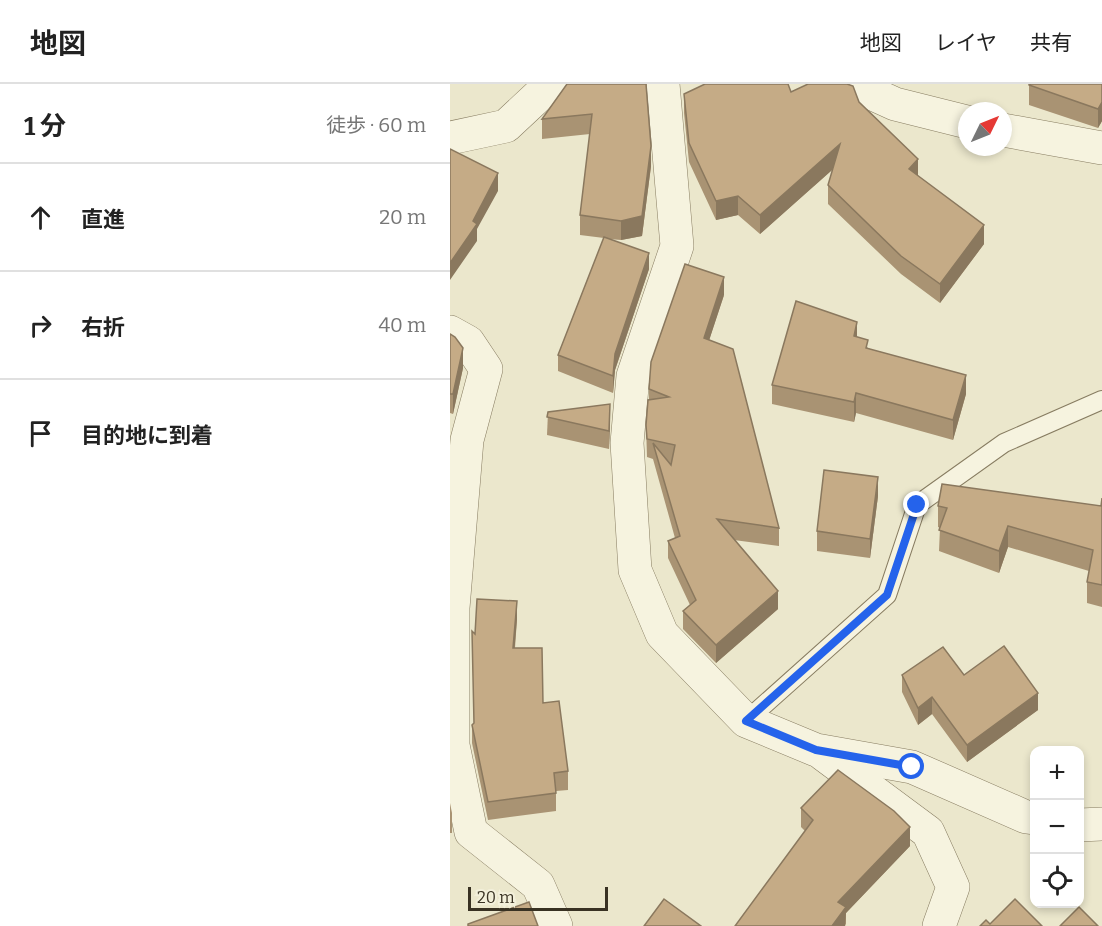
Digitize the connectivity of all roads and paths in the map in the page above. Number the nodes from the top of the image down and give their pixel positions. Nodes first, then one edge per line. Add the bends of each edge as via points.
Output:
1 (551, 84) edge
2 (663, 84) edge
3 (851, 84) edge
4 (958, 120) edge
5 (1012, 132) edge
6 (450, 138) edge
7 (1102, 148) edge
8 (450, 332) edge
9 (1102, 400) edge
10 (746, 721) junction
11 (816, 750) junction
12 (1030, 817) edge
13 (1102, 824) edge
14 (1084, 825) edge
15 (556, 926) edge
16 (939, 926) edge

1 - 6 street via 506,126
2 - 10 street via 677,246 633,376 627,443 635,570 662,634
3 - 4 street via 895,104
5 - 7 street
8 - 15 street via 468,342 486,369 466,440 453,608 453,745 471,832 538,885
9 - 10 lane via 1004,443 917,505 887,595
10 - 11 street
11 - 12 street via 912,767
11 - 16 street via 928,832 953,886
13 - 14 street

